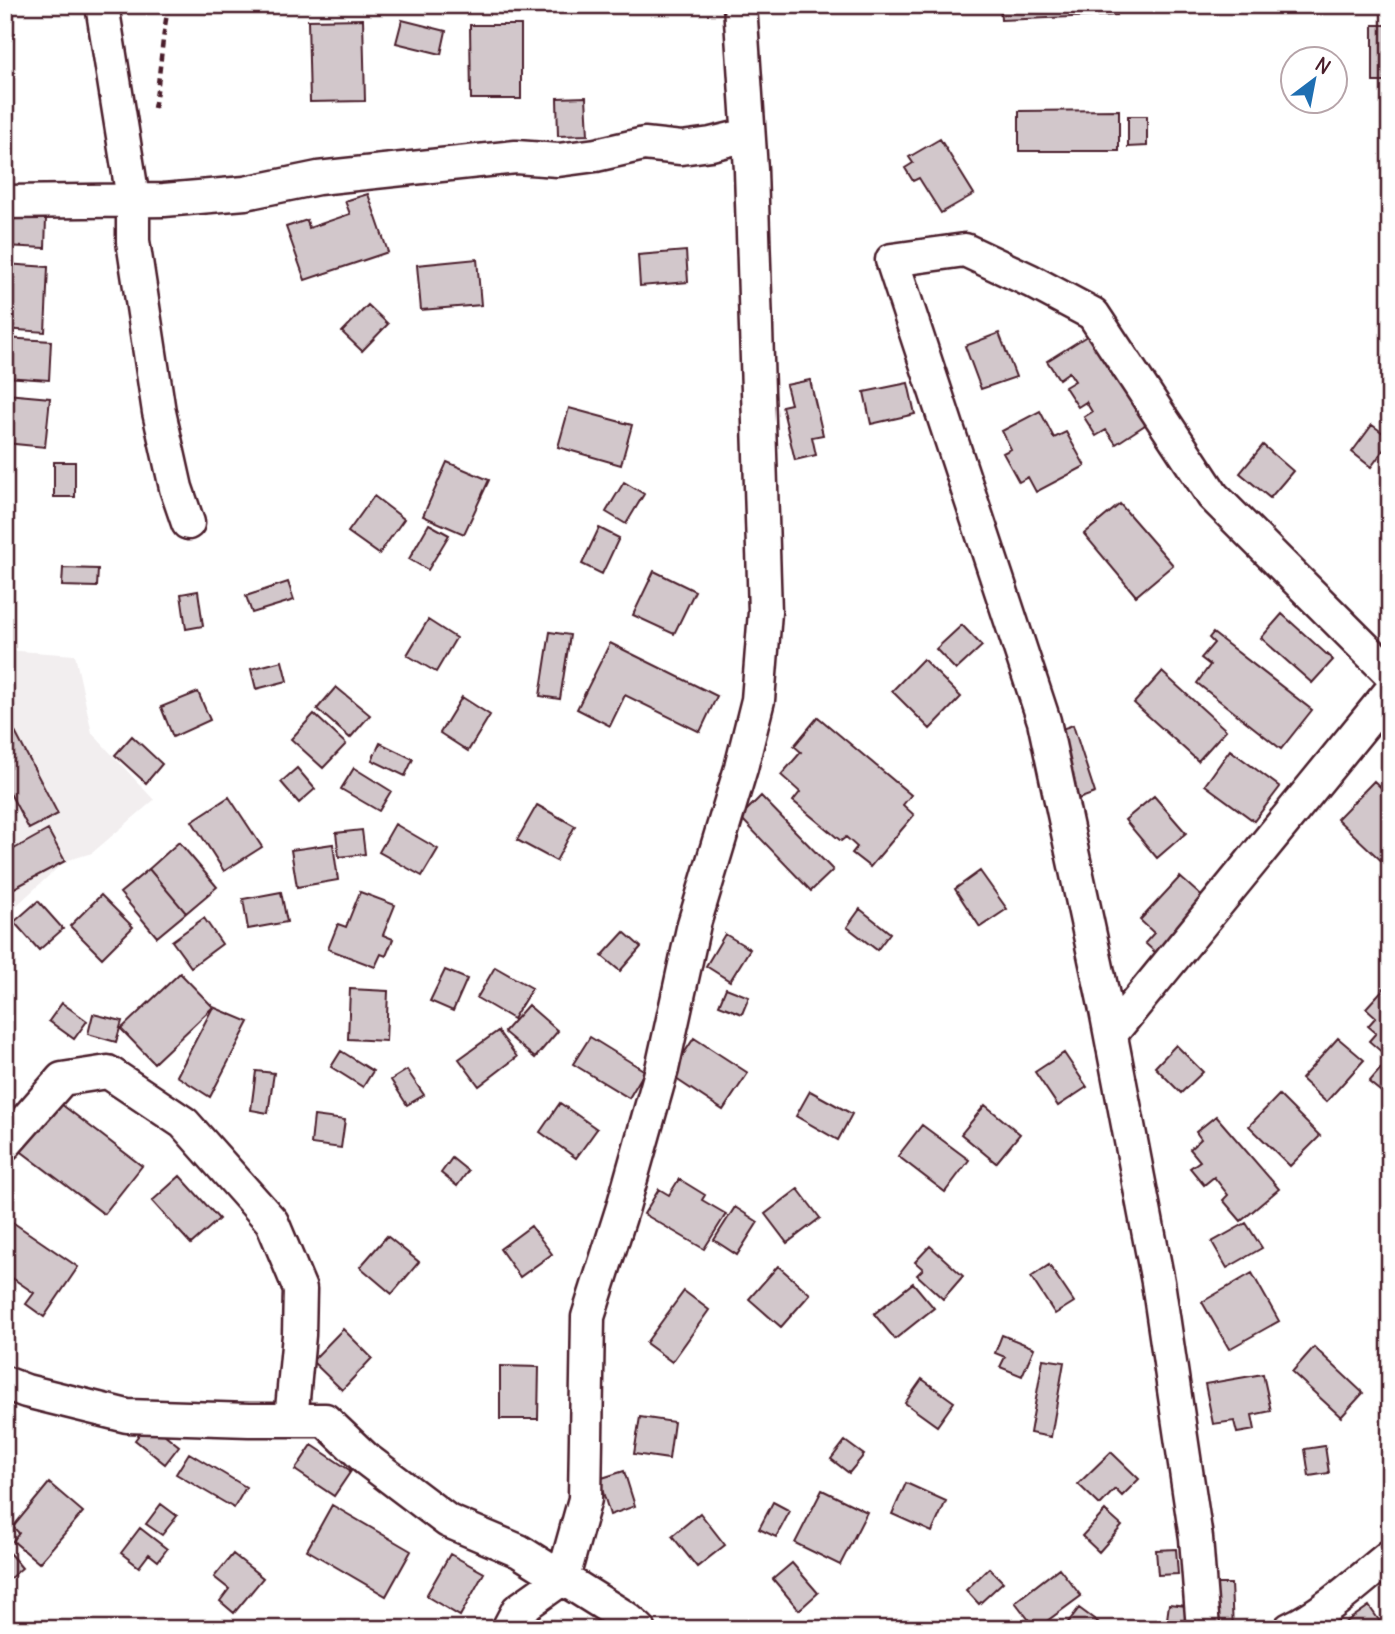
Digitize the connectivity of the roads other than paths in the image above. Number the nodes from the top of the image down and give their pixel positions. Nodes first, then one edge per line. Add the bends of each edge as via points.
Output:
1 (102, 5) edge
2 (740, 5) edge
3 (748, 135) junction
4 (133, 199) junction
5 (5, 202) edge
6 (188, 523) dead end
7 (1390, 673) edge
8 (1390, 692) edge
9 (1111, 1034) junction
10 (5, 1144) edge
11 (5, 1383) edge
12 (291, 1420) junction
13 (1390, 1556) edge
14 (563, 1578) junction
15 (508, 1629) edge
16 (639, 1629) edge
17 (1203, 1629) edge
18 (1290, 1629) edge

1 - 4 street
2 - 3 street
3 - 4 street via 681,148 644,144 558,160 516,157 318,178 244,193
3 - 14 street via 765,612 758,700 694,924 662,1069 587,1317 585,1499
4 - 5 street
4 - 6 street via 133,240 159,412
7 - 9 street via 1213,496 1093,314 965,250 892,260 1044,721
8 - 9 street
9 - 17 street via 1169,1351 1196,1538
10 - 12 street via 62,1079 108,1072 184,1123 272,1222 300,1289
11 - 12 street via 127,1416
12 - 14 street via 325,1420 366,1459 448,1521 519,1551
13 - 18 street
14 - 15 street via 519,1610
14 - 16 street

